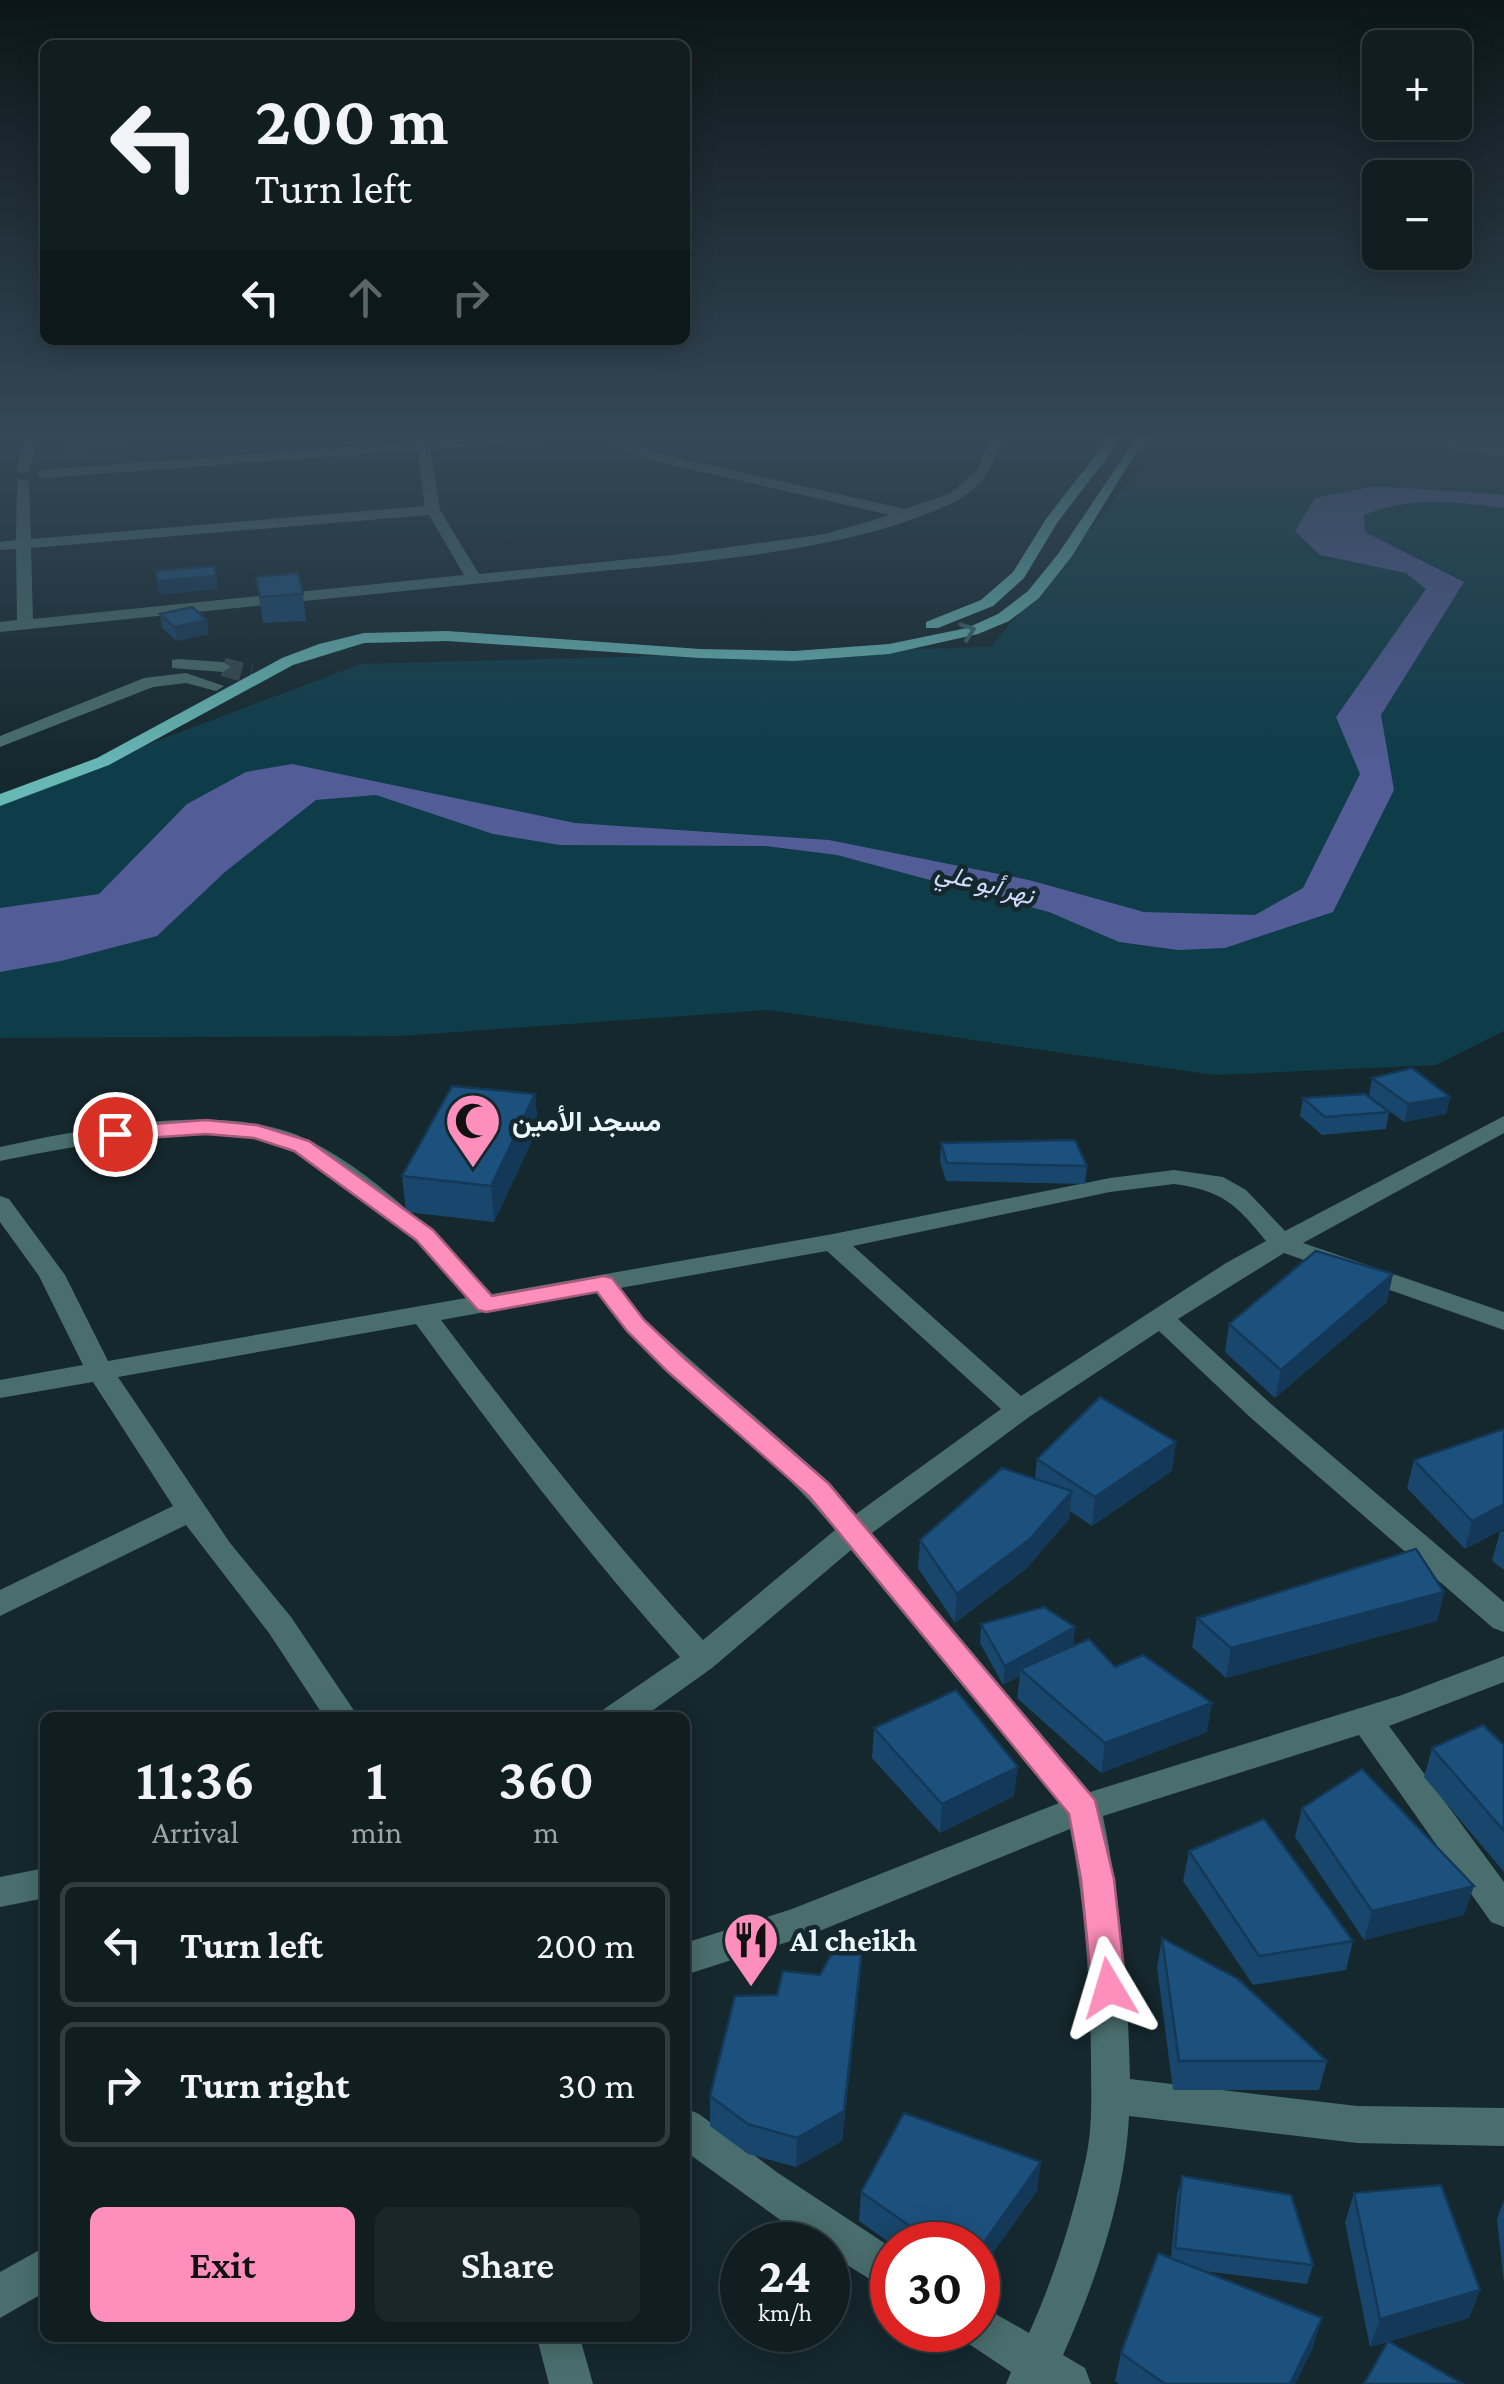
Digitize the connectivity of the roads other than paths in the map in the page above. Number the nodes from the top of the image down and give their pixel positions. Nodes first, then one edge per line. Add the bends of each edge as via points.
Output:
1 (21, 545) edge
2 (454, 545) edge
3 (772, 545) edge
4 (1038, 545) edge
5 (1069, 545) edge
6 (1028, 560) junction
7 (1058, 563) junction
8 (473, 577) junction
9 (1, 618) edge
10 (25, 625) junction
11 (0, 645) edge
12 (223, 667) tunnel mouth
13 (216, 686) junction
14 (62, 720) junction
15 (0, 742) edge
16 (0, 789) edge
17 (0, 800) edge
18 (1504, 1123) edge
19 (0, 1154) edge
20 (0, 1204) edge
21 (833, 1242) junction
22 (1282, 1244) junction
23 (604, 1284) junction
24 (486, 1304) junction
25 (423, 1315) junction
26 (1160, 1316) junction
27 (1504, 1321) edge
28 (100, 1370) junction
29 (0, 1389) edge
30 (1019, 1410) junction
31 (191, 1510) junction
32 (855, 1530) junction
33 (0, 1604) edge
34 (1504, 1620) edge
35 (701, 1659) junction
36 (1504, 1668) edge
37 (339, 1712) edge
38 (625, 1712) edge
39 (1365, 1718) junction
40 (1084, 1809) junction
41 (40, 1884) edge
42 (0, 1892) edge
43 (1504, 1911) edge
44 (690, 1958) edge
45 (1111, 2095) junction
46 (1504, 2127) edge
47 (690, 2131) edge
48 (870, 2257) edge
49 (40, 2271) edge
50 (0, 2297) edge
51 (560, 2342) edge
52 (1000, 2342) edge
53 (1046, 2377) edge
54 (570, 2384) edge

1 - 10 street
2 - 8 street
3 - 8 street
4 - 6 main road
5 - 7 main road
6 - 7 main road
6 - 13 main road via 988,602 894,636 762,645 383,626 309,641
17 -> 7 main road via 144,742 256,675 325,647 382,636 776,656 864,652 919,645 996,621 1018,608
8 - 10 street
9 - 10 street
10 - 11 street
12 - 14 street via 172,664 147,670
13 - 14 street via 164,679
13 - 16 main road via 131,734
14 - 15 street
18 - 22 street
19 - 24 street via 74,1138 180,1128 283,1138 321,1158 424,1235
20 - 28 street via 52,1275
21 - 22 street via 1174,1177 1228,1189
21 - 23 street
21 - 30 street
22 - 26 street
22 - 27 street
23 - 24 street
23 - 32 street via 649,1339
24 - 25 street
25 - 28 street
25 - 35 street via 520,1446
26 - 30 street
26 - 34 street
28 - 29 street
28 - 31 street
30 - 32 street
31 - 33 street
31 - 37 street
32 - 35 street
32 - 40 street
35 - 38 street
36 - 39 street
39 - 40 street
39 - 43 street
40 - 44 street
40 - 45 street via 1109,1988
41 - 42 street
45 - 46 street via 1376,2124
45 - 53 street via 1106,2155
47 - 48 street
49 - 50 street
51 - 54 street
52 - 53 street

